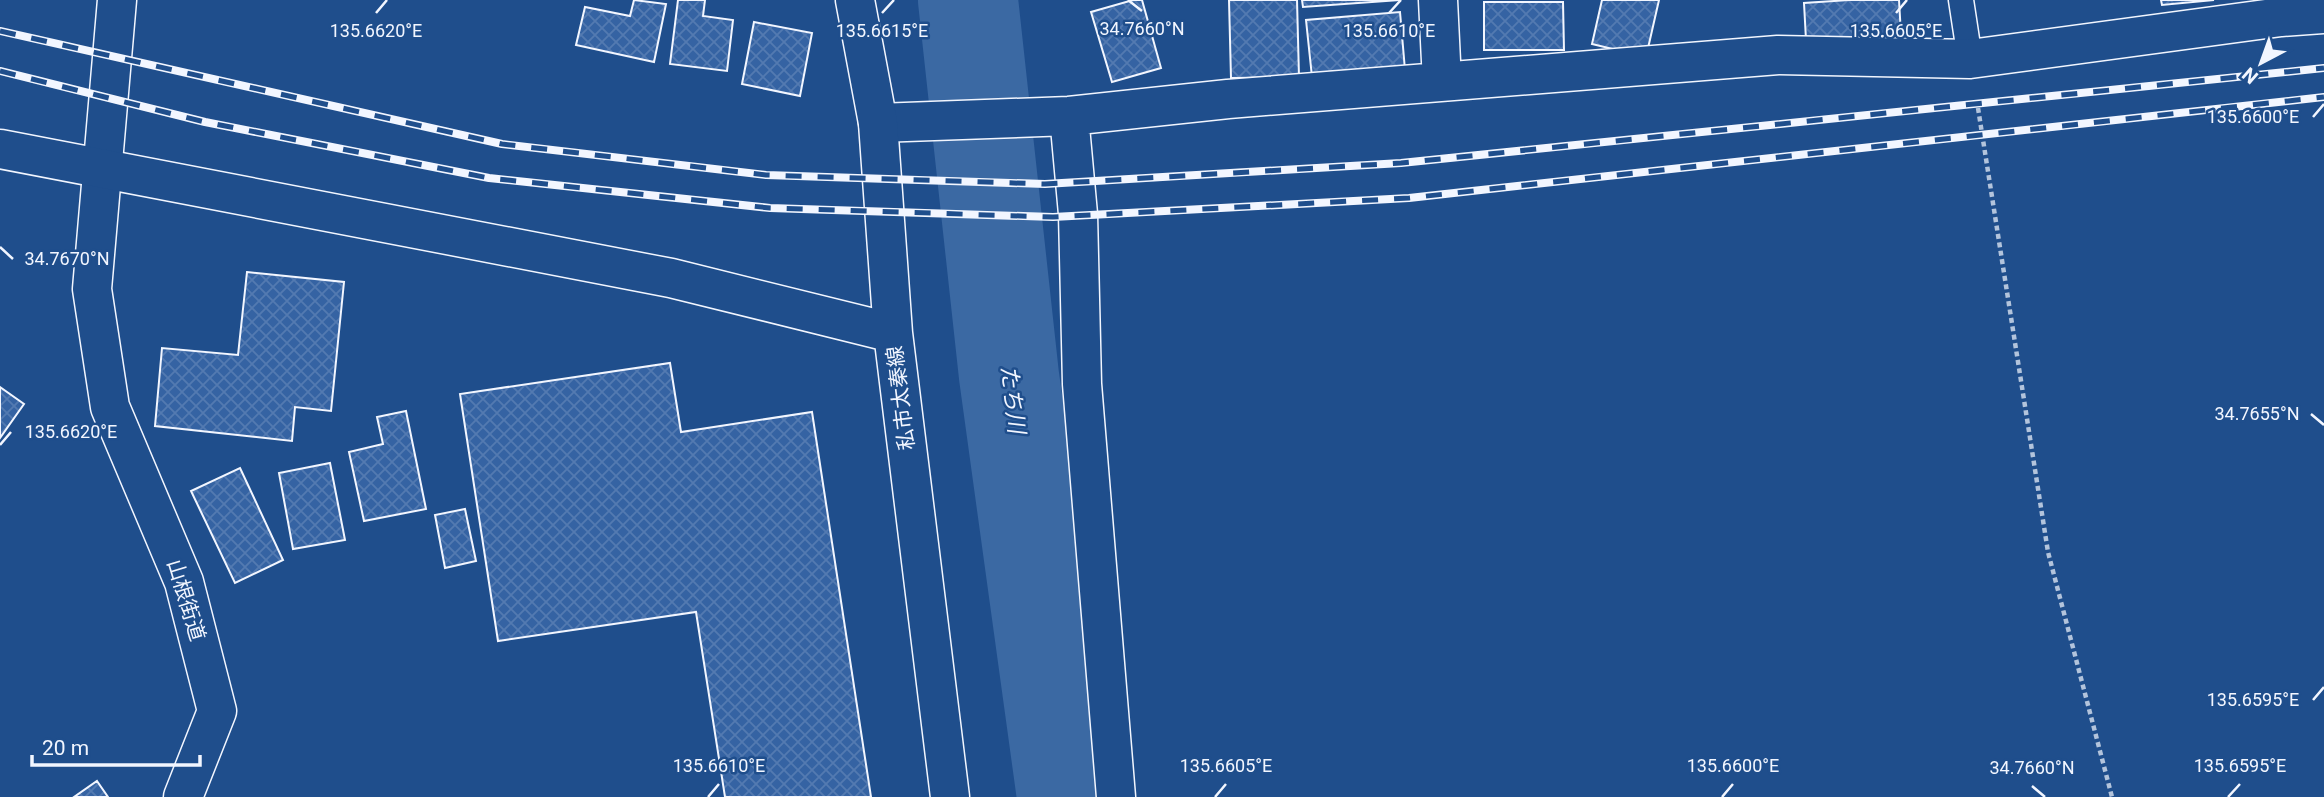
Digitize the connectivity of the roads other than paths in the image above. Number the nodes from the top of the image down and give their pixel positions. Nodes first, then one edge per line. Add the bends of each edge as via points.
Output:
1 (117, 0) edge
2 (855, 0) edge
3 (1438, 0) edge
4 (1961, 0) edge
5 (2281, 8) edge
6 (2324, 13) edge
7 (1970, 59) junction
8 (1442, 82) junction
9 (1069, 116) junction
10 (878, 123) junction
11 (0, 149) edge
12 (103, 168) junction
13 (893, 333) junction
14 (183, 797) edge
15 (950, 797) edge
16 (1116, 797) edge

1 - 12 street, 山根街道
2 - 10 street, 私市太秦線
3 - 8 street
4 - 7 lane
5 - 6 street
5 - 7 street
7 - 8 street via 1778,55
8 - 9 street
9 - 10 street
9 - 16 street via 1078,214 1082,384
10 - 13 street, 私市太秦線
11 - 12 street
12 - 13 street via 671,278
12 - 14 street, 山根街道 via 92,289 110,407 184,582 217,711
13 - 15 street, 私市太秦線

